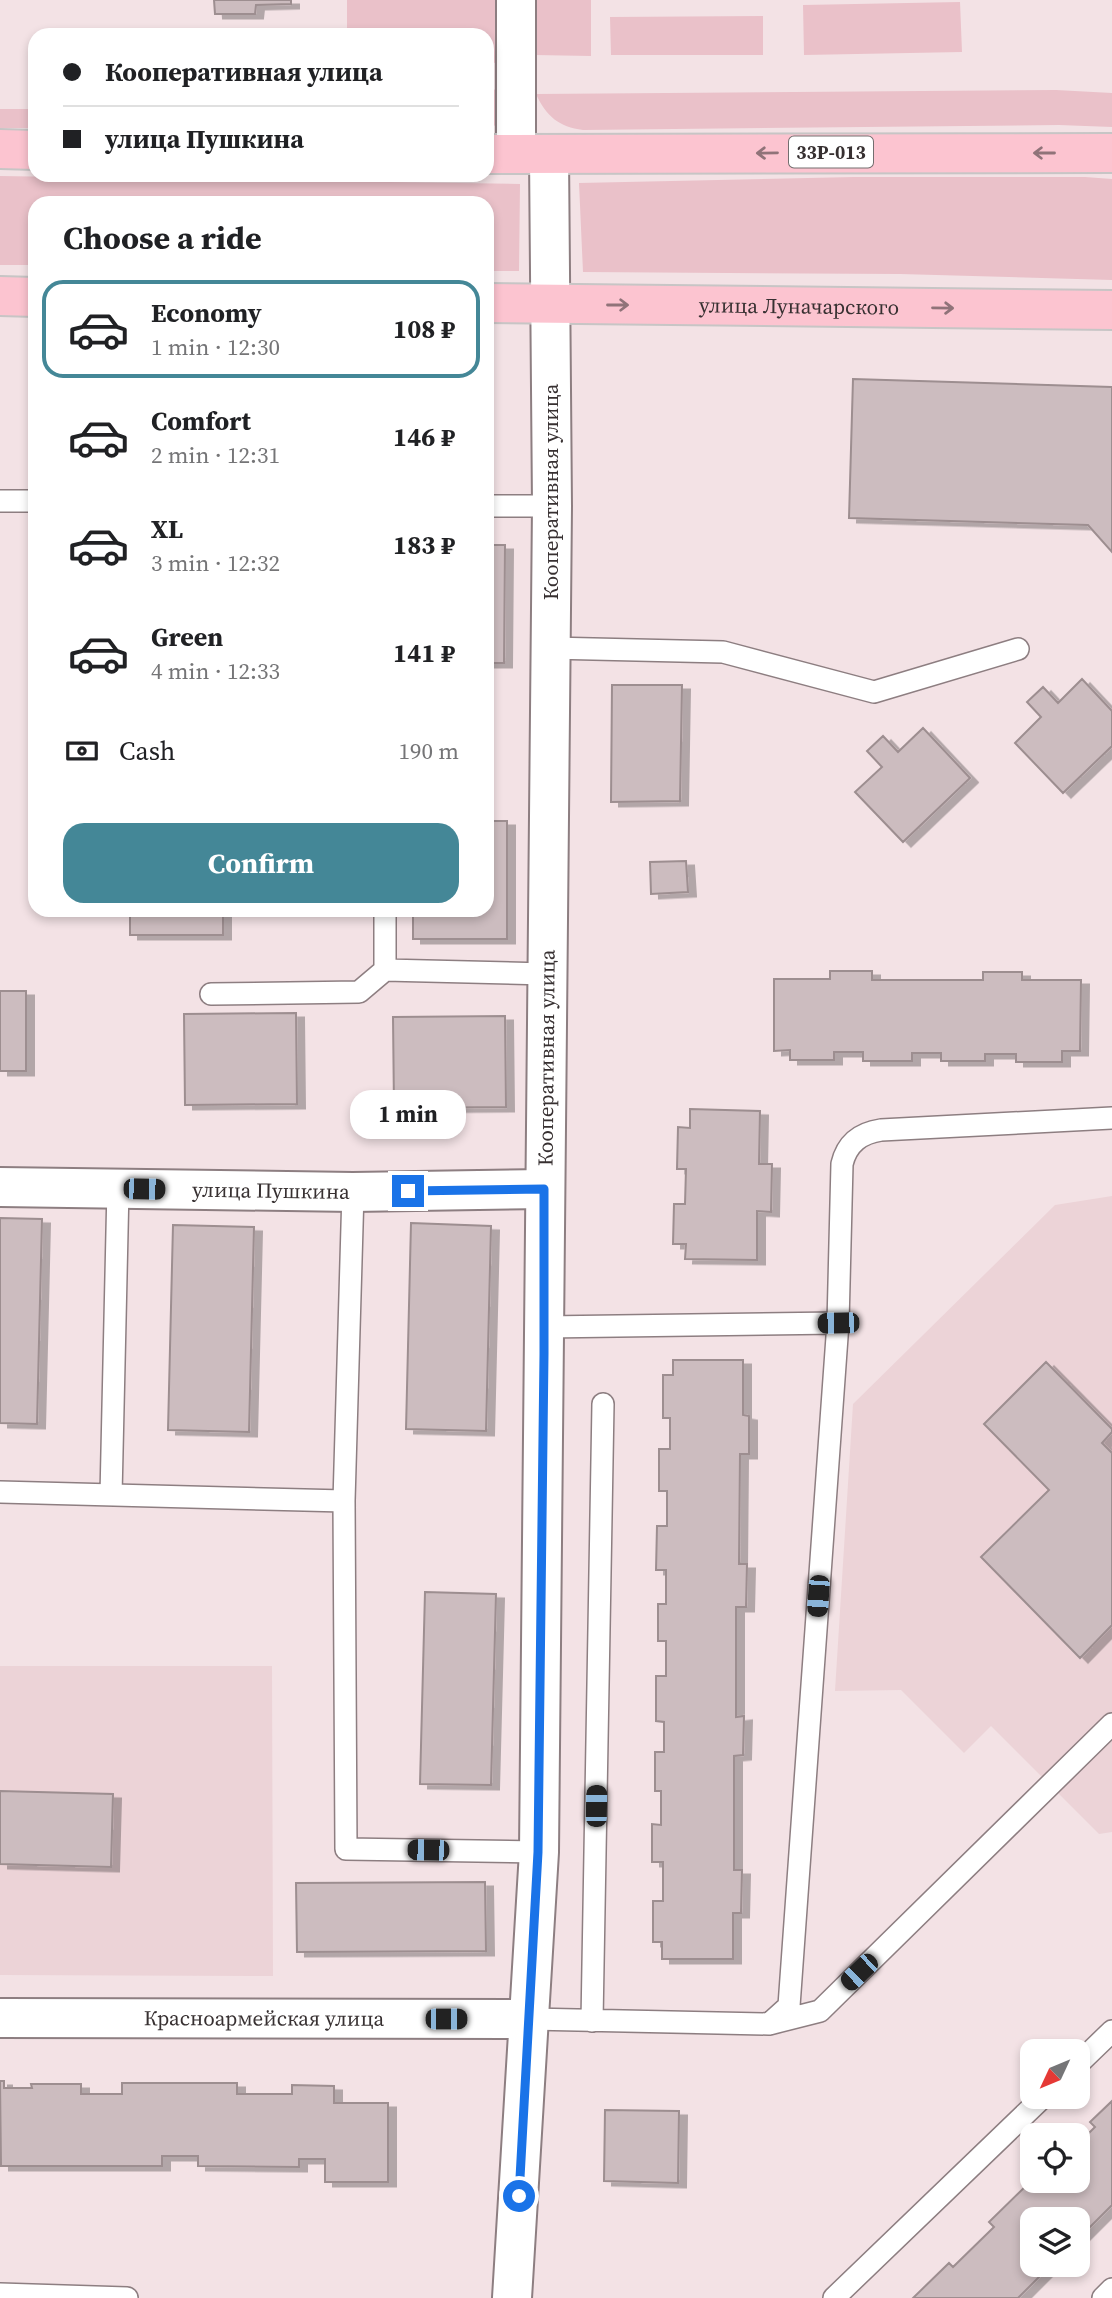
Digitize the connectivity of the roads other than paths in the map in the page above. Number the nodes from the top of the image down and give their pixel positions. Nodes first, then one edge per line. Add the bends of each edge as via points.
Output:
1 (516, 0) edge
2 (0, 149) edge
3 (28, 150) edge
4 (1112, 153) edge
5 (517, 154) edge
6 (0, 296) edge
7 (28, 297) edge
8 (494, 303) edge
9 (550, 304) junction
10 (1112, 310) edge
11 (0, 501) edge
12 (28, 501) edge
13 (494, 506) edge
14 (552, 506) junction
15 (550, 648) junction
16 (1018, 649) dead end
17 (385, 917) edge
18 (385, 970) junction
19 (546, 974) junction
20 (211, 994) dead end
21 (1112, 1118) edge
22 (0, 1186) edge
23 (118, 1188) junction
24 (544, 1189) junction
25 (353, 1192) junction
26 (838, 1323) junction
27 (545, 1327) junction
28 (603, 1404) dead end
29 (0, 1492) edge
30 (111, 1495) junction
31 (344, 1501) junction
32 (1112, 1724) edge
33 (538, 1852) junction
34 (0, 2018) edge
35 (530, 2019) junction
36 (592, 2021) junction
37 (769, 2024) junction
38 (1112, 2031) edge
39 (1090, 2052) edge
40 (1030, 2109) edge
41 (1112, 2289) edge
42 (0, 2294) edge
43 (127, 2298) edge
44 (512, 2298) edge
45 (834, 2298) edge
46 (1103, 2298) edge

1 - 5 street, Кооперативная улица
2 - 3 main road
4 -> 5 main road, 33Р-013
5 - 9 street, Кооперативная улица
6 - 7 main road
8 - 9 main road, улица Луначарского
9 -> 10 main road, улица Луначарского
9 - 14 street, Кооперативная улица
11 - 12 lane
13 - 14 lane
14 - 15 street, Кооперативная улица
15 - 16 lane via 723,652 874,692
15 - 19 street, Кооперативная улица
17 - 18 lane
18 - 19 lane
18 - 20 lane via 359,992
19 - 24 street, Кооперативная улица
21 - 26 lane via 881,1130 854,1140 844,1152 842,1164
22 - 23 street, улица Пушкина
23 - 25 street, улица Пушкина
23 - 30 lane
24 - 25 street, улица Пушкина
24 - 27 street, Кооперативная улица
25 - 31 lane
26 - 27 lane
26 - 37 lane via 789,2006
27 - 33 street, Кооперативная улица
28 - 36 lane
29 - 30 lane
30 - 31 lane
31 - 33 lane via 346,1849
32 - 37 lane via 820,2011
33 - 35 street, Кооперативная улица
34 - 35 street, Красноармейская улица
35 - 36 lane
35 - 44 street, Кооперативная улица
36 - 37 lane
38 - 39 lane
40 - 45 lane
41 - 46 lane
42 - 43 lane

